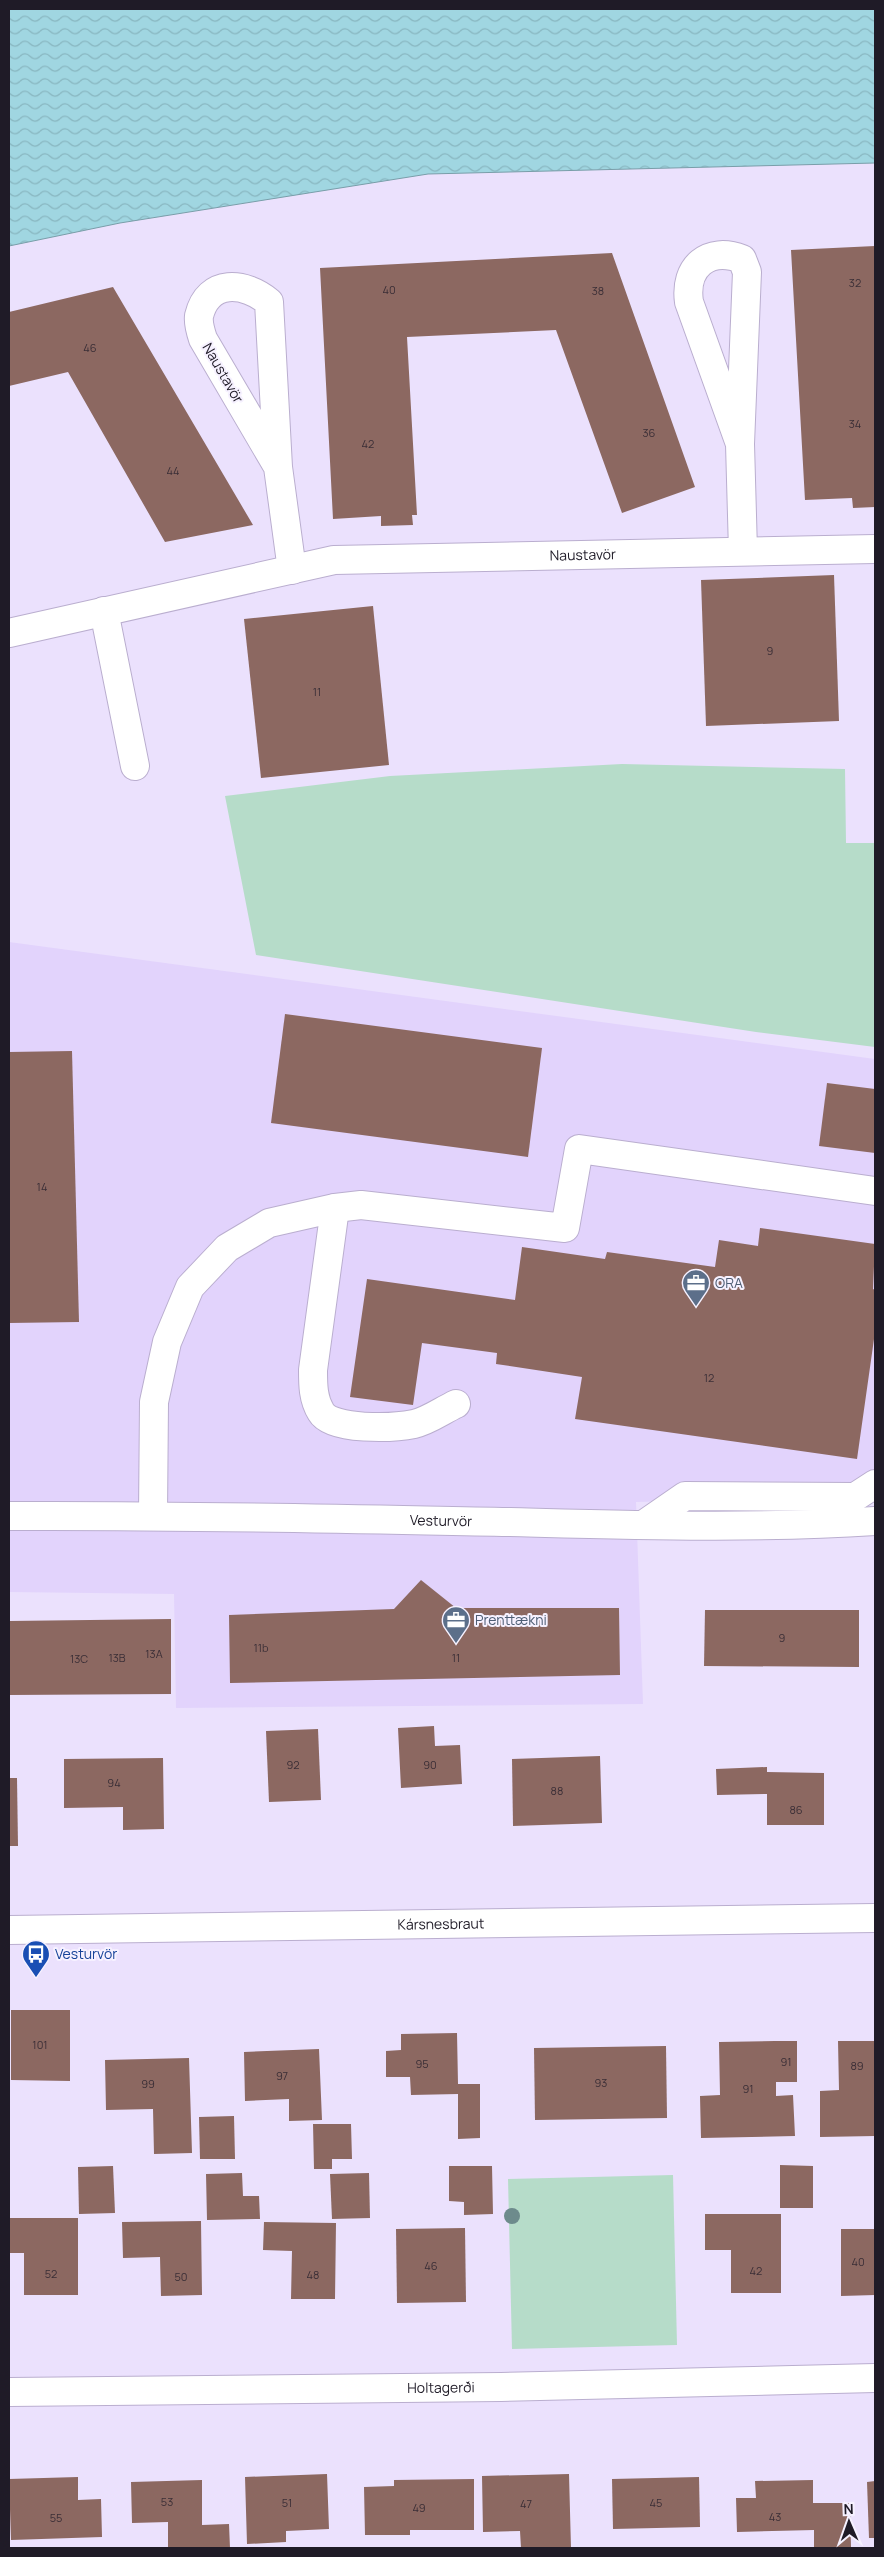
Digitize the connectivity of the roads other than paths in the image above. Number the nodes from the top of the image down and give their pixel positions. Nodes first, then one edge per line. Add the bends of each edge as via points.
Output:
1 (740, 444) junction
2 (278, 468) junction
3 (875, 549) edge
4 (743, 551) junction
5 (292, 570) junction
6 (104, 611) junction
7 (9, 632) edge
8 (135, 766) dead end
9 (875, 1191) edge
10 (335, 1208) junction
11 (456, 1404) dead end
12 (875, 1484) edge
13 (153, 1515) junction
14 (9, 1516) edge
15 (875, 1520) edge
16 (643, 1525) junction
17 (875, 1918) edge
18 (9, 1930) edge
19 (875, 2378) edge
20 (9, 2392) edge

1 - 1 street via 747,272 742,259 717,255 705,259 690,278 689,302
1 - 4 street
2 - 2 street, Naustavör via 270,302 256,291 223,287 207,298 199,318 203,339
2 - 5 street, Naustavör
3 - 4 street, Naustavör
4 - 5 street, Naustavör via 334,560
5 - 6 street, Naustavör
6 - 7 street, Naustavör
6 - 8 street
9 - 10 street via 579,1149 565,1228 361,1205
10 - 11 street via 313,1370 313,1392 321,1413 337,1423 371,1426 415,1424
10 - 13 street via 269,1223 227,1248 190,1287 167,1342 154,1402
12 - 16 street via 855,1496 685,1496
13 - 14 street, Vesturvör
13 - 16 street, Vesturvör
15 - 16 street, Vesturvör via 831,1524
17 - 18 street, Kársnesbraut
19 - 20 street, Holtagerði

